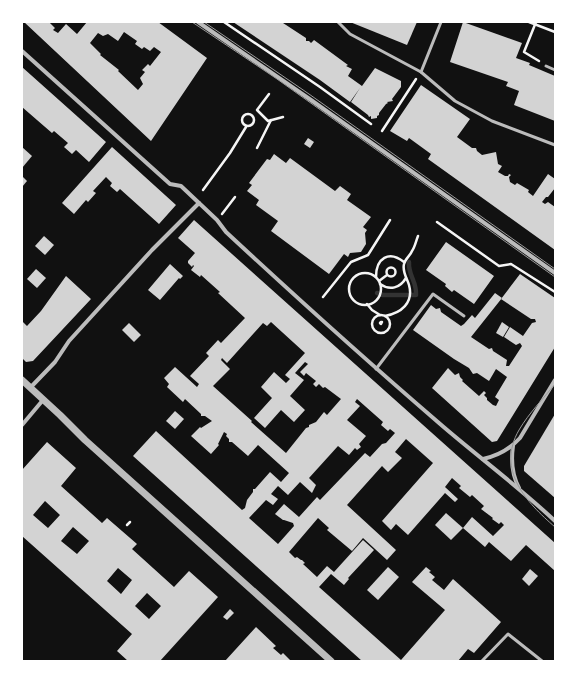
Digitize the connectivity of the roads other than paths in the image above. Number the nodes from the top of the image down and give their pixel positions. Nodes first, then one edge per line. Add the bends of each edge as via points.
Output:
1 (198, 22) edge
2 (338, 22) edge
3 (441, 22) edge
4 (22, 51) edge
5 (546, 66) road end
6 (555, 70) edge
7 (421, 72) junction
8 (555, 145) edge
9 (199, 203) junction
10 (555, 273) edge
11 (464, 316) dead end
12 (376, 369) junction
13 (22, 380) edge
14 (555, 380) edge
15 (30, 388) junction
16 (43, 400) junction
17 (22, 425) edge
18 (513, 446) junction
19 (482, 459) junction
20 (520, 490) junction
21 (555, 521) edge
22 (331, 661) edge
23 (482, 661) edge
24 (542, 661) edge

1 - 10 street
2 - 7 lane via 350,34
3 - 7 lane
4 - 9 street via 170,184 181,186
5 - 6 lane
7 - 8 lane via 455,101 492,121
9 - 12 street via 226,232
9 - 15 street via 69,341 56,362
11 - 12 lane via 433,294
12 - 19 street
13 - 15 street
14 - 18 street
15 - 16 street
16 - 17 street
16 - 22 street
18 - 19 street via 497,455
18 - 20 street via 513,468
19 - 20 street
20 - 21 street
23 - 24 lane via 508,634

